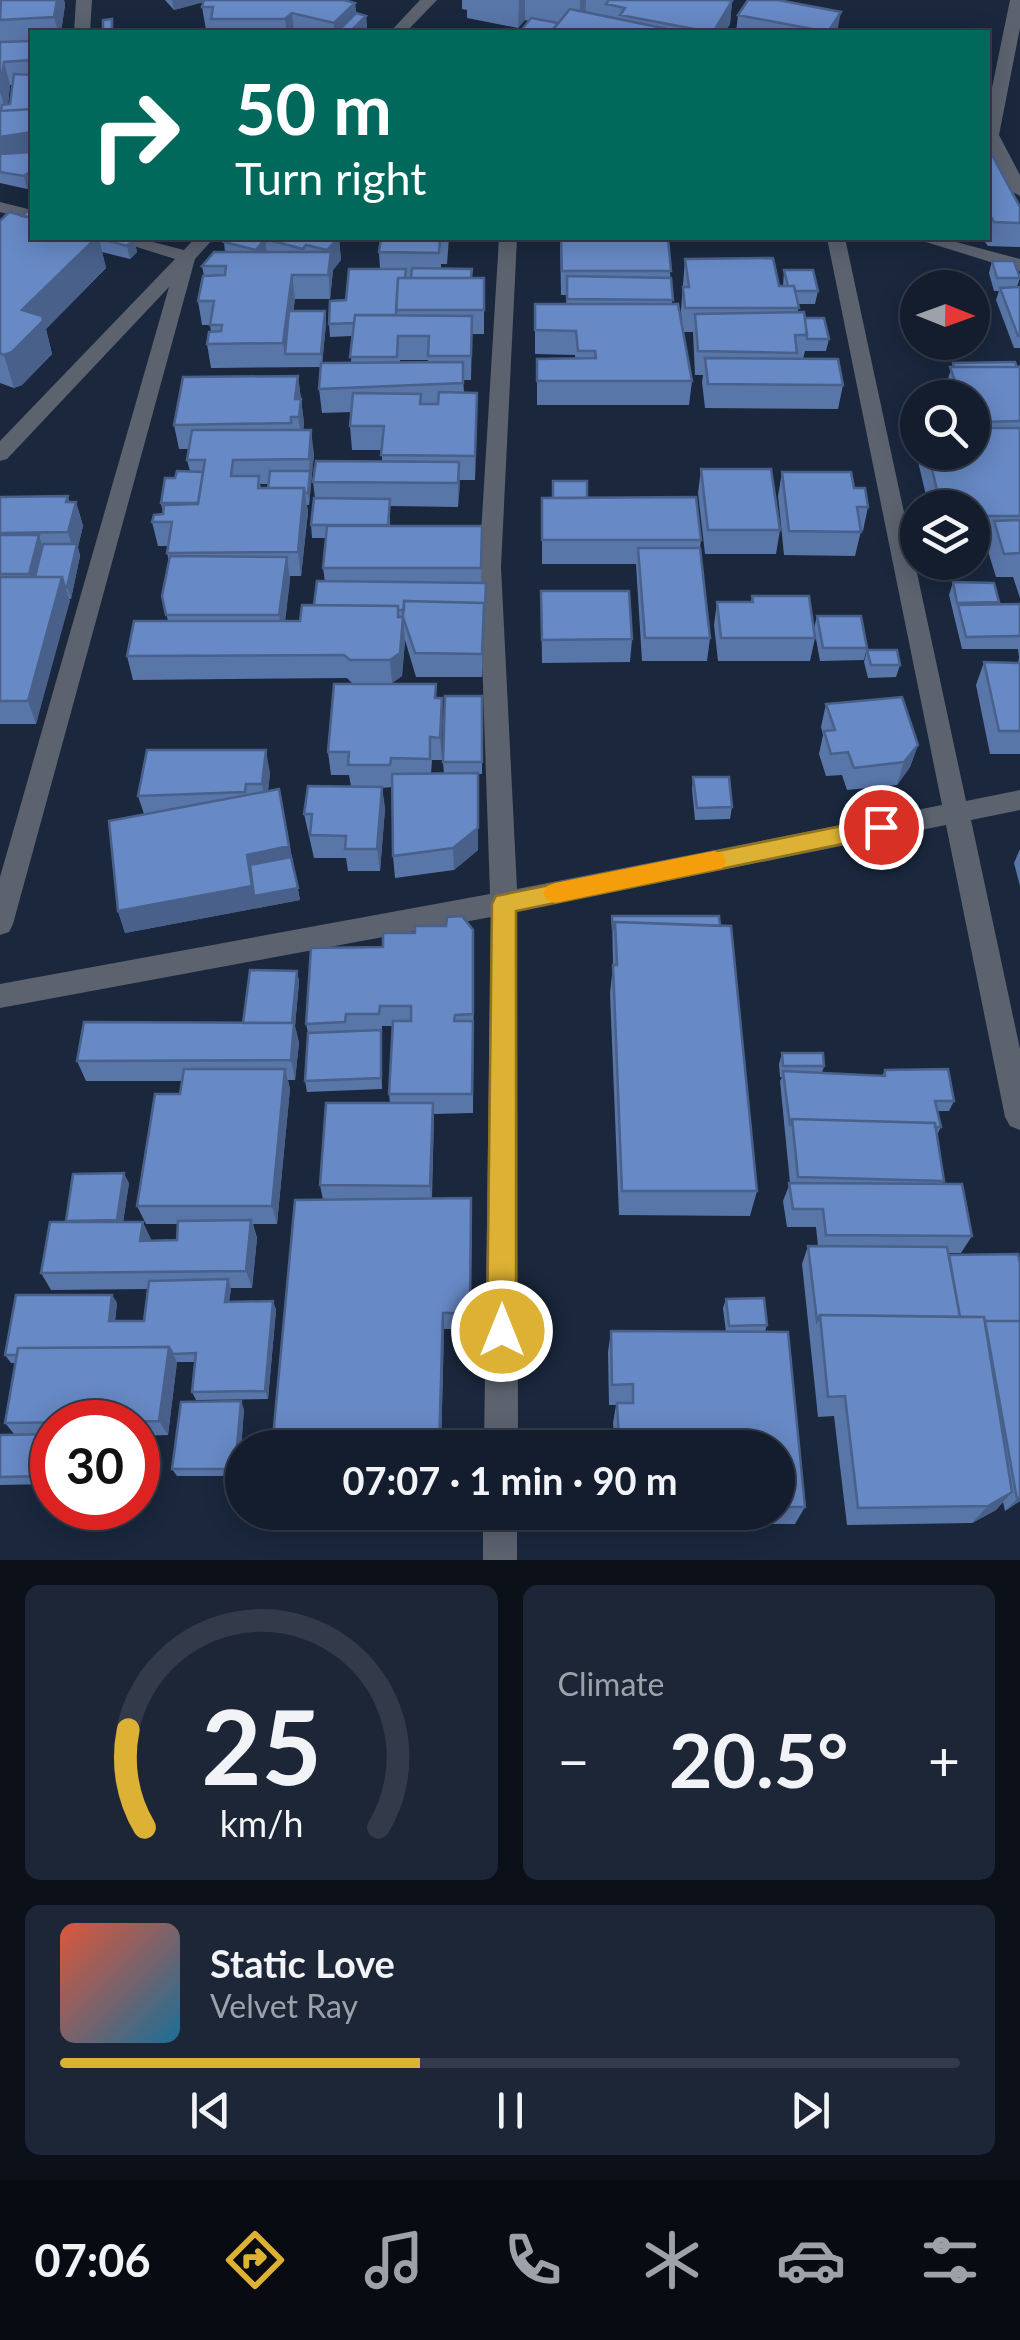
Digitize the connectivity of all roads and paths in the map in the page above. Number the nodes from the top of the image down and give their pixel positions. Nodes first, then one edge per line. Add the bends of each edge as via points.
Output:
1 (84, 0) edge
2 (429, 0) edge
3 (1018, 0) edge
4 (82, 30) edge
5 (400, 30) edge
6 (1020, 191) edge
7 (0, 206) edge
8 (30, 214) edge
9 (125, 240) edge
10 (203, 240) edge
11 (508, 240) edge
12 (836, 240) edge
13 (930, 240) edge
14 (187, 256) junction
15 (1020, 264) edge
16 (0, 454) edge
17 (1020, 800) edge
18 (956, 812) junction
19 (504, 904) junction
20 (0, 924) edge
21 (0, 996) edge
22 (1020, 1117) edge
23 (501, 1430) edge
24 (500, 1530) edge
25 (500, 1560) edge

1 - 4 street
2 - 5 street
3 - 6 street via 990,135
7 - 8 street
9 - 14 street
10 - 14 street
11 - 19 street via 490,567
12 - 18 street
13 - 15 street
14 - 16 street
14 - 20 street
17 - 18 street
18 - 19 street
18 - 22 street
19 - 21 street
19 - 23 street
24 - 25 street

